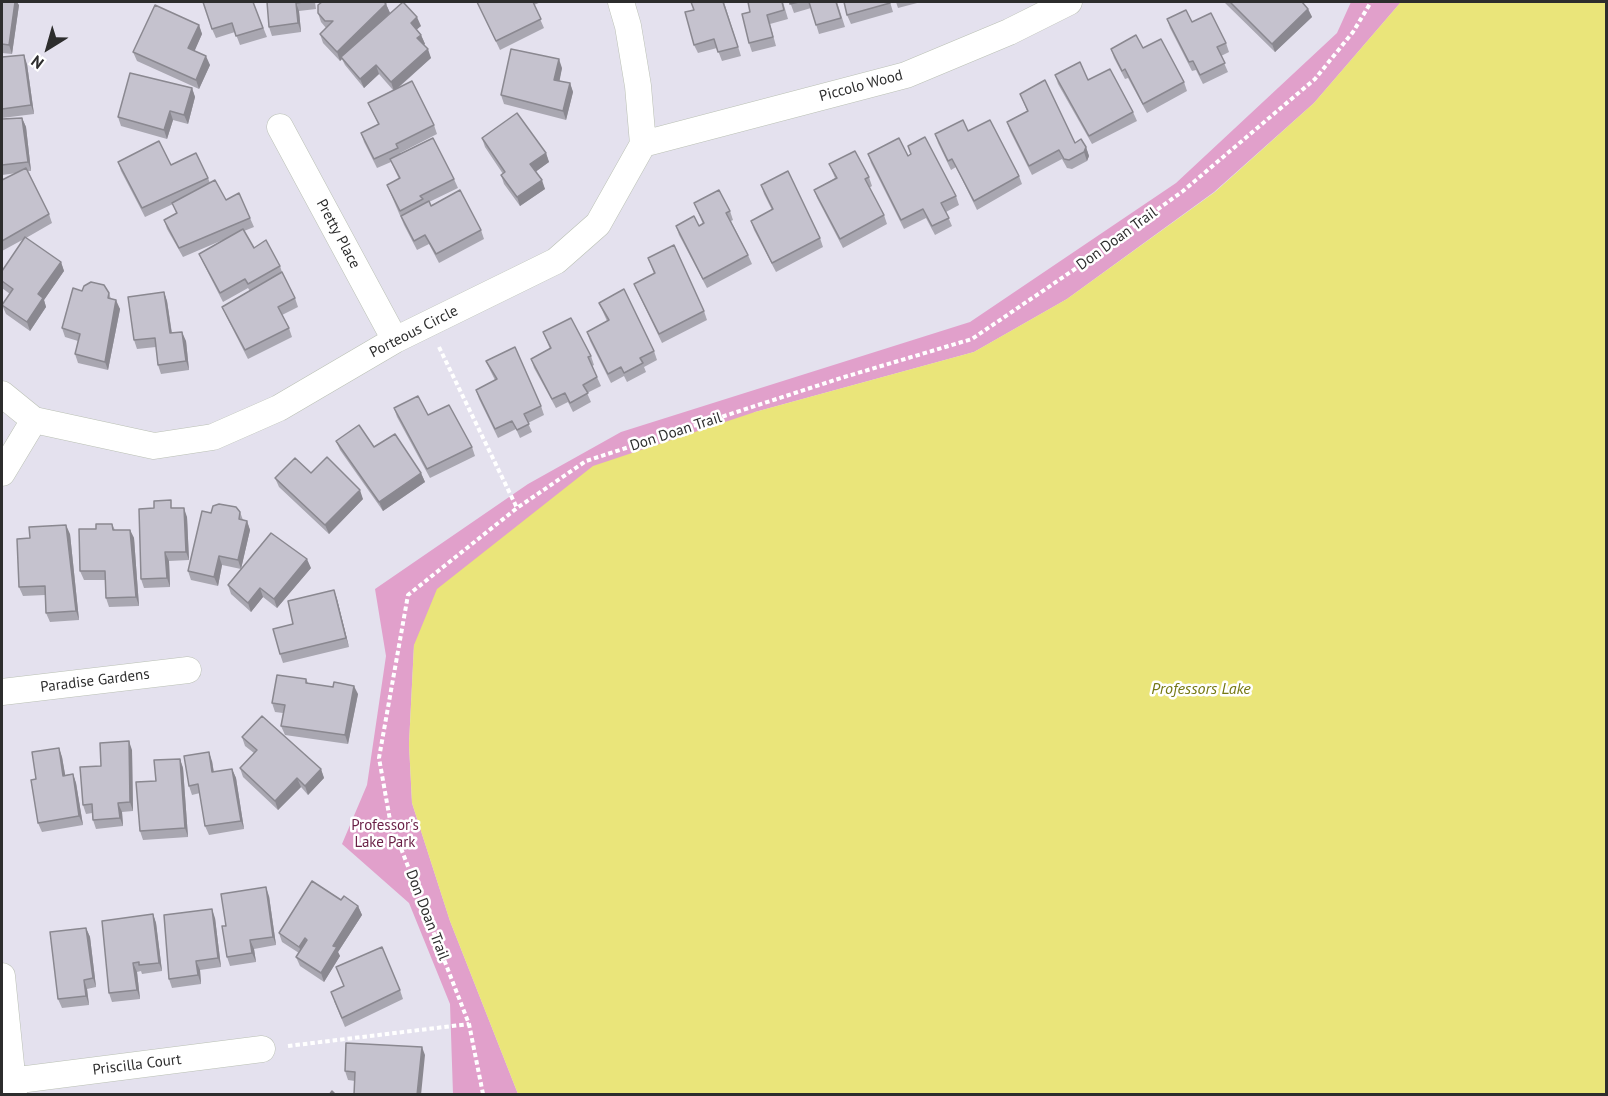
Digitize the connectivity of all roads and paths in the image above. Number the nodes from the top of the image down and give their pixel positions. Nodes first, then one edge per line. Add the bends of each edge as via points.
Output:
1 (621, 2) edge
2 (1069, 2) edge
3 (1371, 2) edge
4 (280, 127) dead end
5 (643, 144) junction
6 (429, 324) junction
7 (395, 340) junction
8 (2, 394) edge
9 (34, 420) junction
10 (2, 473) edge
11 (517, 508) junction
12 (188, 670) dead end
13 (2, 692) edge
14 (2, 976) edge
15 (469, 1024) junction
16 (262, 1049) joint
17 (13, 1088) edge
18 (483, 1095) edge

1 - 5 street via 638,86
2 - 5 street, Piccolo Wood via 906,75
3 - 11 path, Don Doan Trail via 1353,32 1315,79 1183,191 972,339 586,461
4 - 7 street, Pretty Place
5 - 6 street, Porteous Circle via 598,224 556,261
6 - 7 street, Porteous Circle
6 - 11 path
7 - 9 street, Porteous Circle via 279,408 213,437 154,446
8 - 9 street, Porteous Circle
9 - 10 street
11 - 15 path, Don Doan Trail via 408,595 379,758 390,820
12 - 13 street, Paradise Gardens
14 - 17 street
15 - 16 path
15 - 18 path, Don Doan Trail
16 - 17 street, Priscilla Court

